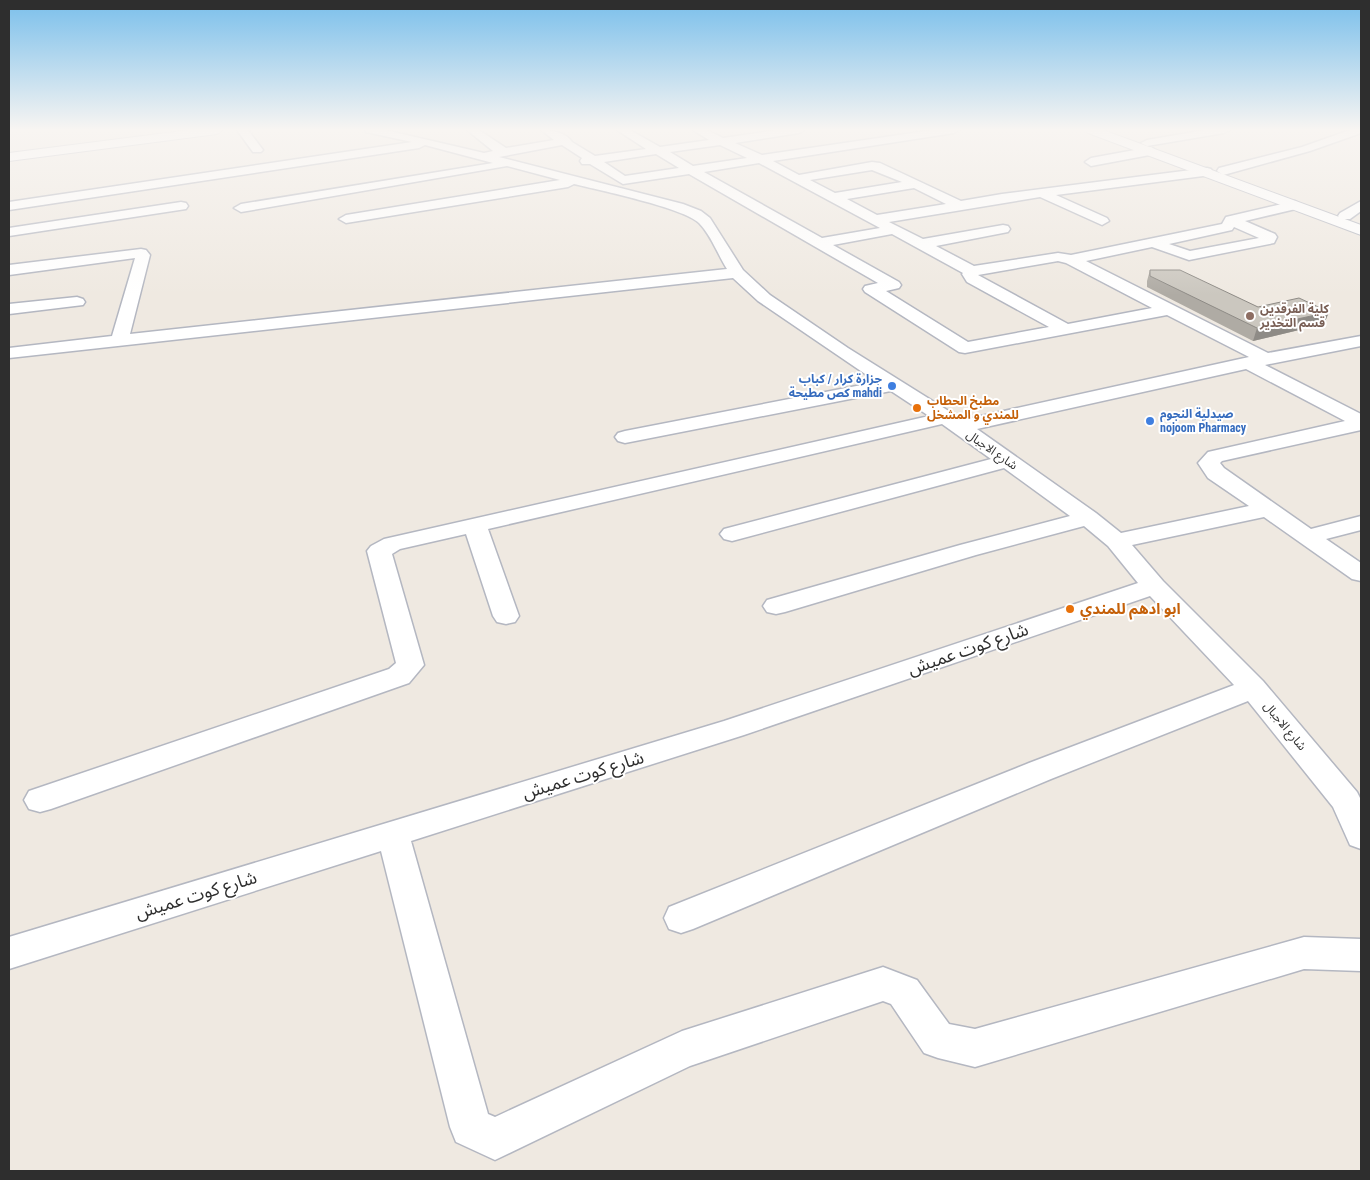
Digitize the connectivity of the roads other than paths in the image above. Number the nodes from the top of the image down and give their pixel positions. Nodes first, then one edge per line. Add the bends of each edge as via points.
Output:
1 (147, 185) edge
2 (363, 185) edge
3 (499, 185) edge
4 (617, 185) edge
5 (718, 185) edge
6 (806, 185) edge
7 (910, 185) edge
8 (918, 185) edge
9 (1104, 185) edge
10 (1242, 185) edge
11 (1261, 185) edge
12 (1042, 193) junction
13 (831, 198) junction
14 (959, 205) junction
15 (1295, 205) junction
16 (1361, 205) edge
17 (9, 206) edge
18 (181, 206) dead end
19 (241, 208) dead end
20 (1345, 216) junction
21 (346, 218) dead end
22 (875, 220) junction
23 (1231, 220) junction
24 (1102, 221) dead end
25 (1361, 222) edge
26 (1003, 228) dead end
27 (892, 230) junction
28 (1361, 230) edge
29 (9, 232) edge
30 (1152, 242) junction
31 (819, 243) junction
32 (922, 244) junction
33 (1071, 260) junction
34 (140, 266) junction
35 (9, 270) edge
36 (972, 271) junction
37 (738, 273) junction
38 (9, 283) edge
39 (77, 302) dead end
40 (9, 309) edge
41 (1167, 310) junction
42 (1065, 329) junction
43 (118, 342) junction
44 (1359, 343) edge
45 (9, 353) edge
46 (1257, 361) junction
47 (893, 385) junction
48 (952, 422) junction
49 (1361, 423) edge
50 (625, 437) dead end
51 (1008, 461) junction
52 (1268, 509) junction
53 (1088, 518) junction
54 (1361, 523) edge
55 (474, 525) junction
56 (732, 534) dead end
57 (1307, 536) junction
58 (1116, 541) junction
59 (1361, 574) edge
60 (1154, 586) junction
61 (776, 606) dead end
62 (506, 616) dead end
63 (1253, 688) junction
64 (40, 800) dead end
65 (394, 834) junction
66 (1361, 836) edge
67 (681, 918) dead end
68 (9, 953) edge
69 (1361, 955) edge

1 - 17 street
2 - 19 street
3 - 21 street
4 - 37 street, شارع الاجبال via 696,214 705,221
5 - 31 street
6 - 13 street
7 - 13 street
8 - 14 street
9 - 12 street
10 - 15 main road
11 - 20 main road
12 - 14 street
12 - 24 street
13 - 22 street
14 - 22 street
15 - 23 street
15 - 28 main road
16 - 20 street
18 - 29 street
20 - 25 main road
22 - 27 street
23 - 30 street via 1228,226
23 - 30 street via 1270,237 1269,240 1189,256
26 - 32 street
27 - 31 street
27 - 32 street
30 - 33 street
31 - 42 street via 893,285 872,289 965,348
32 - 36 street
33 - 36 street via 1058,257
33 - 41 street
34 - 35 street via 143,255 135,253
34 - 38 street
34 - 43 street
36 - 42 street via 973,279
37 - 43 street
37 - 47 street, شارع الاجبال via 764,298
39 - 40 street
41 - 42 street
41 - 46 street
43 - 45 street
44 - 46 street
46 - 48 street
46 - 49 street
47 - 48 street, شارع الاجبال
47 - 50 street
48 - 51 street, شارع الاجبال
48 - 55 street
49 - 52 street via 1215,456 1209,463 1216,473
51 - 53 street, شارع الاجبال
51 - 56 street
52 - 57 street
52 - 58 street
53 - 58 street, شارع الاجبال
53 - 61 street
54 - 57 street
55 - 62 street
55 - 64 street via 392,544 378,551 410,665 399,676
57 - 59 street
58 - 60 street, شارع الاجبال
60 - 63 street, شارع الاجبال
60 - 65 street, شارع كوت عميش via 734,728
63 - 66 street, شارع الاجبال via 1346,800
63 - 67 street
65 - 68 street, شارع كوت عميش
65 - 69 street via 471,1127 495,1139 682,1050 882,984 904,992 938,1040 975,1048 1304,953

